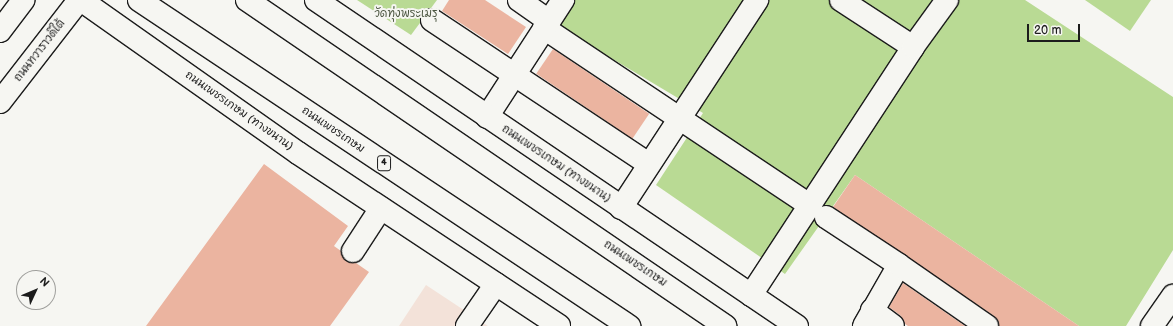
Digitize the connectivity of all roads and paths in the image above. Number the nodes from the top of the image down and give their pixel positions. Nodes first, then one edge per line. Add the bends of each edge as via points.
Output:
1 (23, 0) edge
2 (80, 0) edge
3 (139, 0) edge
4 (247, 0) edge
5 (316, 0) edge
6 (519, 0) edge
7 (563, 0) edge
8 (757, 0) edge
9 (842, 0) edge
10 (947, 0) edge
11 (432, 20) dead end
12 (546, 25) junction
13 (0, 32) edge
14 (913, 47) junction
15 (514, 75) junction
16 (0, 102) edge
17 (487, 117) junction
18 (680, 118) junction
19 (649, 164) junction
20 (381, 208) junction
21 (621, 208) junction
22 (819, 211) junction
23 (353, 252) dead end
24 (899, 265) junction
25 (496, 284) junction
26 (751, 295) junction
27 (1173, 296) edge
28 (868, 318) edge
29 (467, 326) edge
30 (559, 326) edge
31 (629, 326) edge
32 (726, 326) edge
33 (797, 326) edge
34 (893, 326) edge
35 (987, 326) edge
36 (1152, 326) edge

1 - 13 main road
2 - 16 main road, ถนนทวาราวดีใต้
2 - 20 main road, ถนนเพชรเกษม (ทางขนาน)
3 - 31 main road, ถนนเพชรเกษม / 4
4 - 32 main road, ถนนเพชรเกษม
5 - 17 main road, ถนนเพชรเกษม (ทางขนาน)
6 - 12 main road
7 - 12 main road
8 - 18 main road
9 - 14 main road
10 - 14 main road
11 - 15 main road
12 - 15 main road
12 - 18 main road
14 - 22 main road
15 - 17 main road
15 - 19 main road
17 - 21 main road, ถนนเพชรเกษม (ทางขนาน)
18 - 19 main road
18 - 22 main road
19 - 21 main road
20 - 23 main road
20 - 25 main road, ถนนเพชรเกษม (ทางขนาน)
21 - 26 main road, ถนนเพชรเกษม (ทางขนาน)
22 - 24 main road
22 - 26 main road
24 - 28 main road
24 - 35 main road
25 - 29 main road
25 - 30 main road, ถนนเพชรเกษม (ทางขนาน)
26 - 33 main road, ถนนเพชรเกษม (ทางขนาน)
27 - 36 main road
28 - 34 main road

